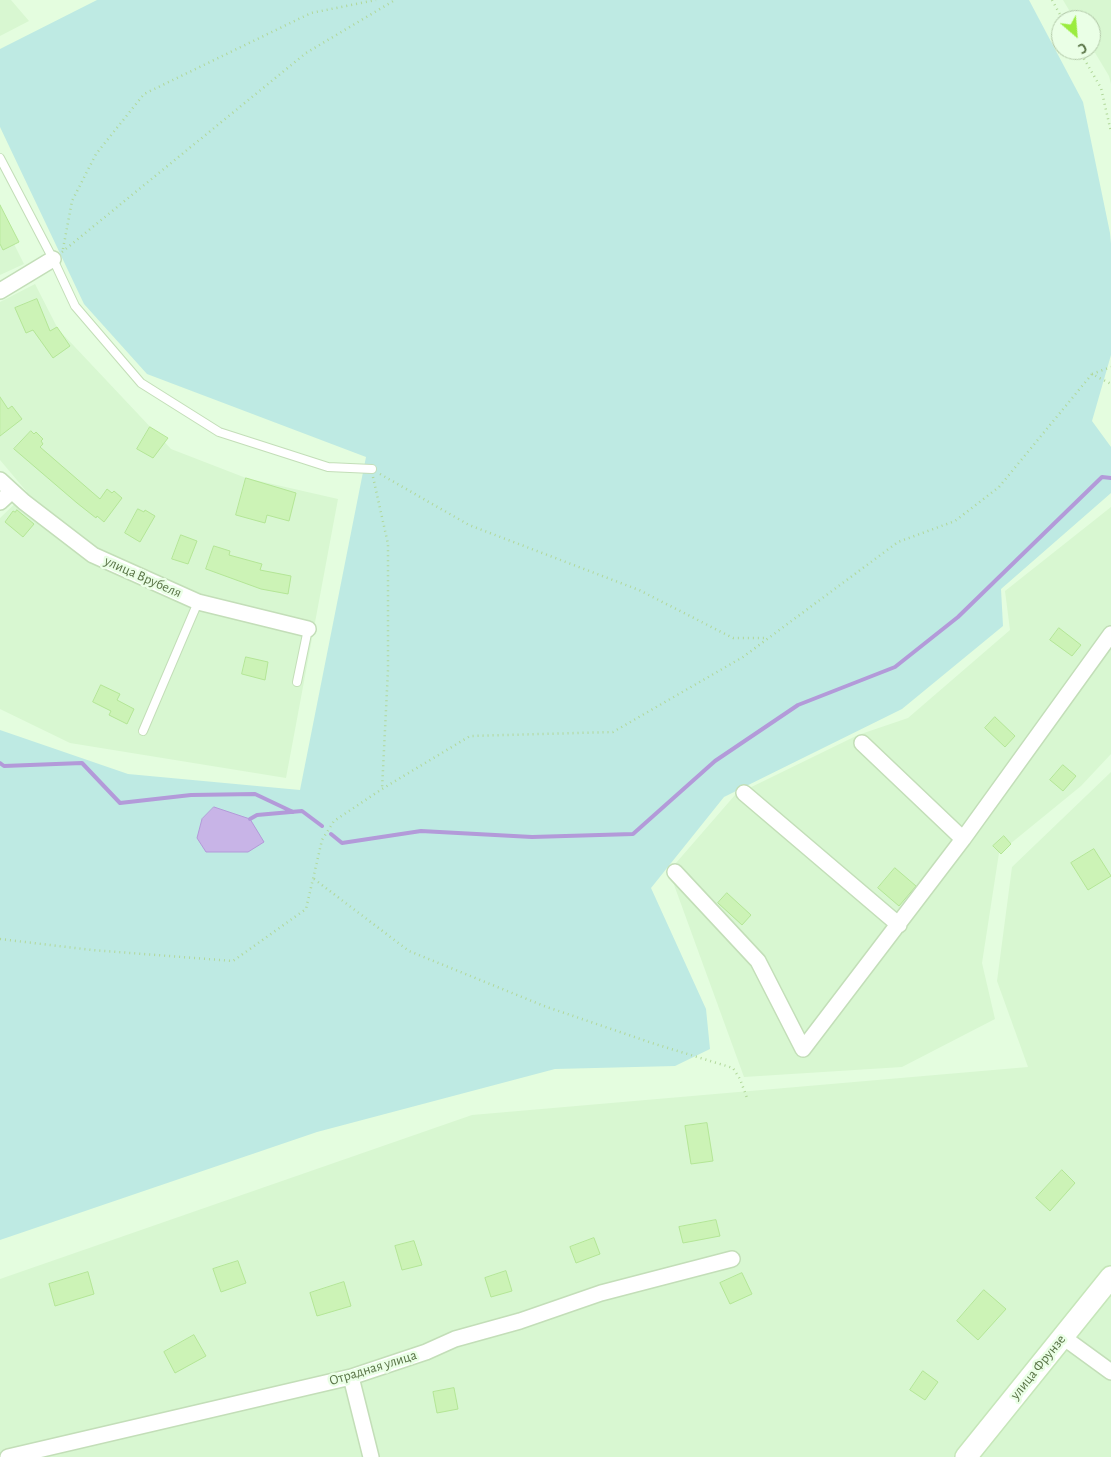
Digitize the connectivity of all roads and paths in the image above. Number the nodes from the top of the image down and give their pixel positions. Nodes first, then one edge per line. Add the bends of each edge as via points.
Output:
1 (376, 0) edge
2 (395, 0) edge
3 (1085, 60) edge
4 (1111, 132) edge
5 (0, 158) edge
6 (58, 255) junction
7 (0, 291) edge
8 (1111, 367) edge
9 (1092, 374) junction
10 (1111, 384) edge
11 (372, 469) junction
12 (0, 480) edge
13 (12, 491) junction
14 (0, 502) edge
15 (198, 602) junction
16 (308, 629) joint
17 (1111, 634) edge
18 (768, 638) junction
19 (297, 682) dead end
20 (142, 732) dead end
21 (862, 743) dead end
22 (382, 789) junction
23 (744, 793) dead end
24 (963, 839) junction
25 (675, 872) dead end
26 (314, 879) junction
27 (899, 925) junction
28 (0, 939) edge
29 (747, 1098) dead end
30 (732, 1259) dead end
31 (1111, 1278) edge
32 (1063, 1337) junction
33 (1111, 1372) edge
34 (350, 1377) junction
35 (8, 1457) edge
36 (371, 1457) edge
37 (966, 1457) edge

1 - 6 path via 311,13 144,94 96,154 72,201
2 - 6 path via 306,53
3 - 4 path via 1100,88
5 - 6 lane
6 - 7 street
6 - 11 lane via 75,306 142,383 219,432 328,467
8 - 9 path
9 - 10 path
9 - 18 path via 999,487 955,521 898,542
11 - 18 path via 469,525 639,590 733,638
11 - 22 path via 388,544 388,670
12 - 13 street, улица Врубеля
13 - 14 street
13 - 15 street, улица Врубеля via 93,555
15 - 16 street, улица Врубеля
15 - 20 lane
16 - 19 lane
17 - 24 street
18 - 22 path via 743,657 613,732 470,736
21 - 24 street
22 - 26 path via 334,821 322,840
23 - 27 street
24 - 27 street
25 - 27 street via 758,961 803,1049
26 - 28 path via 306,909 233,961
26 - 29 path via 409,951 544,1006 732,1068
30 - 34 street, Отрадная улица via 601,1293 455,1339
31 - 32 street, улица Фрунзе
32 - 33 street
32 - 37 street, улица Фрунзе
34 - 35 street, Отрадная улица
34 - 36 street

